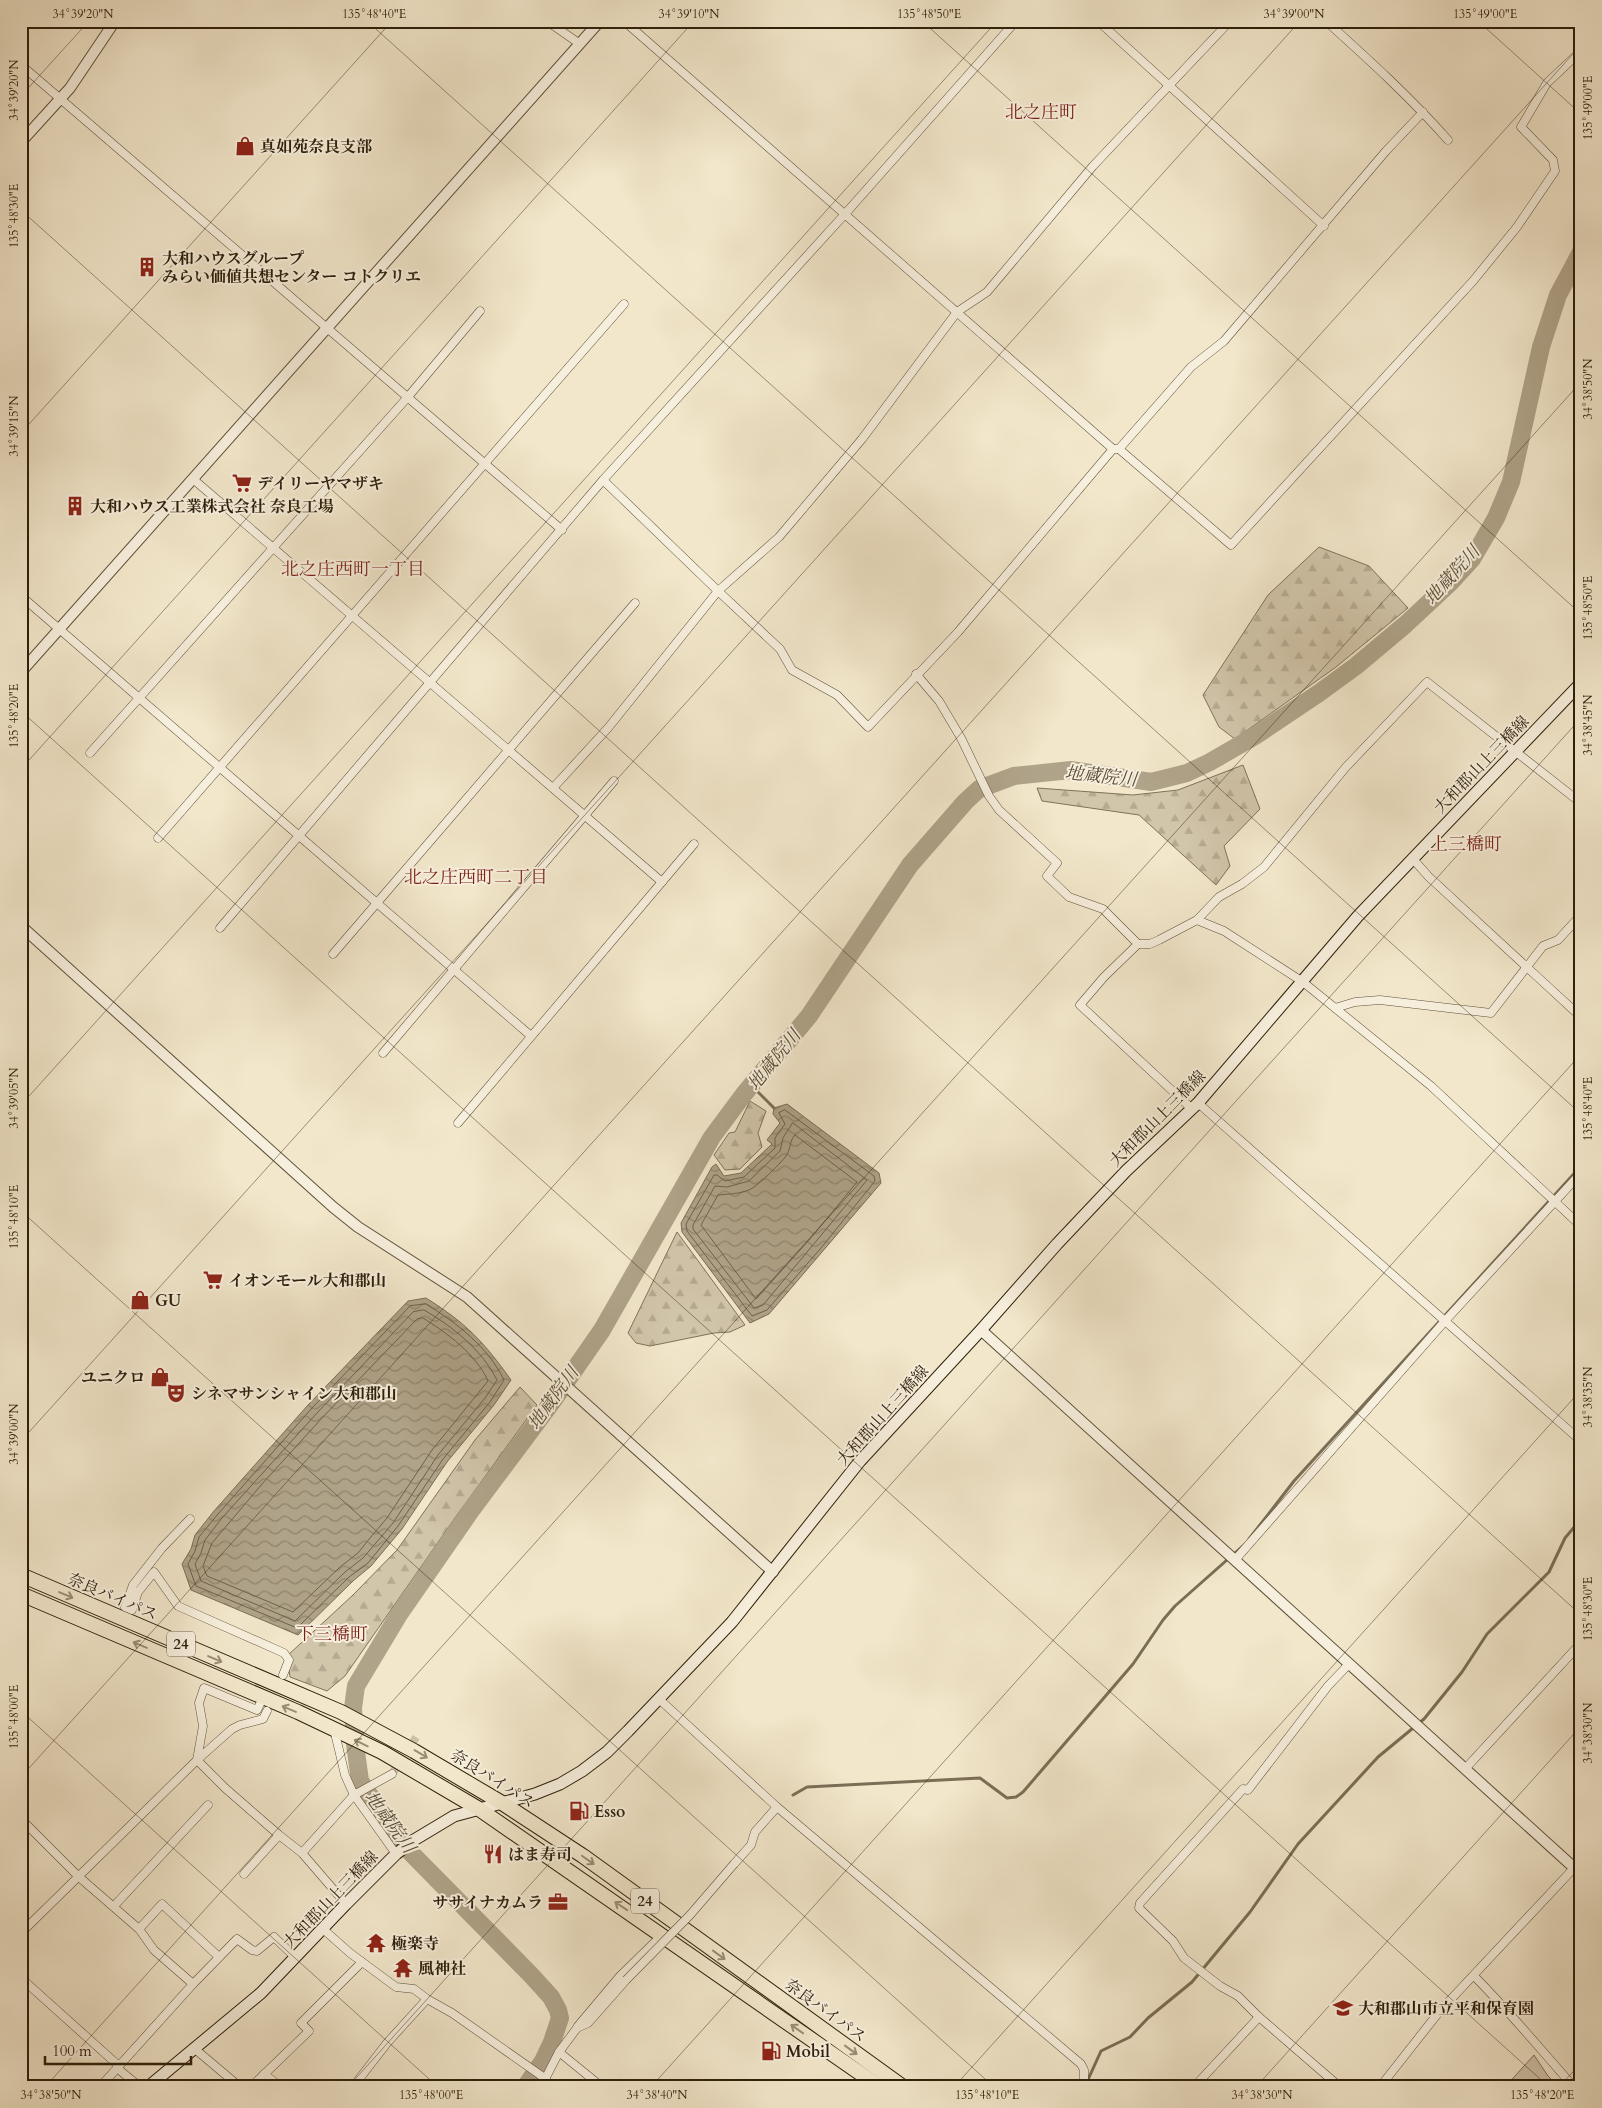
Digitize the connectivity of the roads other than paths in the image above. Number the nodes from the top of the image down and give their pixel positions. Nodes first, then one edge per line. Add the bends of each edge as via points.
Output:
1 (115, 21) edge
2 (547, 21) edge
3 (600, 21) edge
4 (624, 21) edge
5 (1016, 21) edge
6 (1098, 21) edge
7 (1230, 21) edge
8 (1326, 21) edge
9 (580, 44) junction
10 (1581, 51) edge
11 (21, 65) edge
12 (1168, 85) junction
13 (61, 99) junction
14 (1423, 112) junction
15 (1448, 140) dead end
16 (21, 142) edge
17 (845, 214) junction
18 (1324, 226) junction
19 (624, 304) dead end
20 (480, 311) dead end
21 (957, 312) junction
22 (329, 328) junction
23 (407, 398) junction
24 (1116, 449) junction
25 (484, 465) junction
26 (192, 479) junction
27 (603, 480) junction
28 (562, 530) junction
29 (273, 548) junction
30 (718, 591) junction
31 (21, 596) edge
32 (635, 603) dead end
33 (352, 616) junction
34 (59, 630) junction
35 (21, 672) edge
36 (916, 674) junction
37 (431, 683) junction
38 (1581, 683) edge
39 (138, 699) junction
40 (508, 749) junction
41 (1515, 751) junction
42 (90, 753) dead end
43 (219, 767) junction
44 (614, 781) dead end
45 (553, 788) junction
46 (1581, 803) edge
47 (584, 815) junction
48 (300, 835) junction
49 (158, 838) dead end
50 (694, 844) dead end
51 (1412, 858) junction
52 (662, 882) junction
53 (376, 902) junction
54 (1581, 915) edge
55 (1198, 920) junction
56 (21, 926) edge
57 (220, 928) dead end
58 (1138, 944) junction
59 (333, 954) dead end
60 (1527, 965) junction
61 (453, 968) junction
62 (1303, 982) junction
63 (1334, 1008) junction
64 (1581, 1016) edge
65 (531, 1036) junction
66 (383, 1053) dead end
67 (1195, 1106) junction
68 (458, 1123) dead end
69 (1581, 1173) edge
70 (1555, 1201) junction
71 (1581, 1226) edge
72 (1442, 1318) junction
73 (981, 1330) junction
74 (1581, 1442) edge
75 (190, 1519) dead end
76 (1235, 1560) junction
77 (773, 1572) junction
78 (21, 1575) edge
79 (21, 1594) edge
80 (1581, 1643) edge
81 (1578, 1654) edge
82 (1348, 1664) junction
83 (283, 1675) dead end
84 (659, 1699) junction
85 (265, 1705) junction
86 (337, 1731) junction
87 (197, 1760) junction
88 (1465, 1769) junction
89 (392, 1774) tunnel mouth
90 (357, 1793) junction
91 (502, 1803) junction
92 (208, 1805) dead end
93 (777, 1807) junction
94 (479, 1809) junction
95 (21, 1819) edge
96 (279, 1835) junction
97 (302, 1853) junction
98 (397, 1853) junction
99 (1578, 1871) edge
100 (244, 1874) dead end
101 (79, 1877) junction
102 (346, 1904) junction
103 (114, 1906) junction
104 (139, 1929) junction
105 (322, 1929) junction
106 (21, 1933) edge
107 (663, 1934) junction
108 (219, 1957) junction
109 (296, 1958) junction
110 (362, 1962) junction
111 (1474, 1976) junction
112 (21, 1978) edge
113 (193, 1984) junction
114 (427, 1999) junction
115 (1259, 2017) junction
116 (577, 2028) junction
117 (195, 2049) junction
118 (559, 2052) junction
119 (118, 2067) junction
120 (264, 2074) junction
121 (544, 2078) junction
122 (871, 2084) edge
123 (1086, 2084) edge
124 (100, 2087) edge
125 (140, 2087) edge
126 (148, 2087) edge
127 (240, 2087) edge
128 (251, 2087) edge
129 (281, 2087) edge
130 (354, 2087) edge
131 (540, 2087) edge
132 (602, 2087) edge
133 (903, 2087) edge
134 (1194, 2087) edge
135 (1340, 2087) edge
136 (1380, 2087) edge
137 (1574, 2087) edge

1 - 13 street
2 - 9 street
3 - 9 street
4 - 17 street
5 - 17 street
6 - 12 street
7 - 12 street
8 - 14 street
9 - 22 street
10 - 24 street via 1547,83 1520,127 1553,160 1555,171 1517,227 1473,282 1231,545
11 - 13 street
12 - 18 street
12 - 21 street via 1093,166 987,292
13 - 16 street
13 - 22 street
14 - 15 street
14 - 18 street
17 - 21 street
17 - 27 street
18 - 24 street via 1224,341 1191,367
19 - 25 street
20 - 23 street
21 - 24 street
21 - 30 street via 862,438 778,537
22 - 23 street
22 - 26 street
23 - 25 street
23 - 29 street
24 - 36 street via 958,632
25 - 28 street
25 - 33 street
26 - 29 street
26 - 34 street
27 - 28 street
27 - 30 street
28 - 37 street
29 - 33 street
29 - 39 street
30 - 36 street via 780,648 792,670 836,695 868,727
30 - 45 street via 608,728
31 - 34 street
32 - 40 street
33 - 37 street
33 - 43 street
34 - 35 street
34 - 39 street
36 - 58 street via 939,701 999,810 1057,863 1047,876 1069,897 1102,909
37 - 40 street
37 - 48 street
38 - 41 main road, 大和郡山上三橋線
39 - 42 street
39 - 43 street
40 - 45 street
40 - 53 street
41 - 46 street
41 - 51 main road, 大和郡山上三橋線
41 - 55 street via 1427,682 1346,767 1264,867 1219,897
43 - 48 street
43 - 49 street
44 - 47 street
45 - 47 street
47 - 52 street
47 - 61 street
48 - 53 street
48 - 57 street
50 - 52 street
51 - 60 street
51 - 62 main road, 大和郡山上三橋線
52 - 65 street
53 - 59 street
53 - 61 street
54 - 60 street via 1558,940 1543,946
55 - 58 street via 1150,944
55 - 62 street via 1224,931
56 - 77 street via 333,1207 358,1227 467,1296
58 - 67 street via 1080,1005
60 - 63 street via 1491,1014 1380,1000
60 - 64 street
61 - 65 street
61 - 66 street
62 - 63 street
62 - 67 main road, 大和郡山上三橋線
63 - 70 street via 1431,1086
65 - 68 street
67 - 72 street
67 - 73 main road, 大和郡山上三橋線 via 1126,1171
69 - 70 street
70 - 71 street
70 - 72 street
72 - 74 street
72 - 76 street
73 - 76 street
73 - 77 main road, 大和郡山上三橋線 via 860,1461
75 - 83 street via 133,1585 125,1607 132,1610 138,1592 154,1572 178,1606 284,1653 290,1660
76 - 82 street
77 - 84 main road, 大和郡山上三橋線 via 732,1622
78 -> 91 highway, 奈良バイパス / 24 via 341,1712
85 -> 79 highway, 奈良バイパス / 24
80 - 81 street
81 - 88 street
82 - 88 street
82 - 115 street via 1248,1790 1243,1789 1140,1903 1139,1908 1173,1941 1184,1958 1238,1996
84 - 91 main road, 大和郡山上三橋線 via 607,1752 582,1771 535,1794
84 - 93 street
86 -> 85 highway, 奈良バイパス / 24
85 - 87 street via 263,1719 232,1729
85 - 87 street via 257,1710 204,1688 199,1703 203,1726
86 - 90 street via 345,1775
94 -> 86 highway, 奈良バイパス / 24 via 382,1752
87 - 96 street
87 - 101 street
88 - 99 street
89 - 90 street
90 - 97 street
90 - 98 street
91 - 94 main road, 大和郡山上三橋線
91 -> 133 highway, 奈良バイパス / 24 via 583,1856
92 - 103 street
93 - 116 street, bridge via 755,1832 751,1845 690,1915 588,2023
93 - 123 street via 1081,2064
94 - 98 main road, 大和郡山上三橋線 via 454,1816
107 -> 94 highway, 奈良バイパス / 24
95 - 101 street
96 - 97 street
96 - 100 street
97 - 102 street
98 - 102 main road, 大和郡山上三橋線
99 - 111 street
101 - 103 street
101 - 106 street
102 - 105 main road, 大和郡山上三橋線
103 - 104 street
104 - 108 street via 162,1904
104 - 113 street via 154,1950
105 - 109 main road, 大和郡山上三橋線
105 - 110 street
107 - 116 street via 620,1976
122 -> 107 highway, 奈良バイパス / 24
108 - 109 street via 238,1939 257,1951 274,1937
108 - 113 street
109 - 117 main road, 大和郡山上三橋線 via 261,1993
110 - 114 street via 396,1987 414,1989
110 - 120 street via 300,2023 309,2031
111 - 136 street via 1439,2012
111 - 137 street
112 - 119 street
113 - 119 street
114 - 121 street
114 - 130 street via 387,2043
115 - 134 street
115 - 135 street
116 - 118 street
117 - 126 main road, 大和郡山上三橋線
117 - 127 street
118 - 121 street
118 - 132 street
119 - 124 street
119 - 125 street
120 - 128 street
120 - 129 street
121 - 131 street

